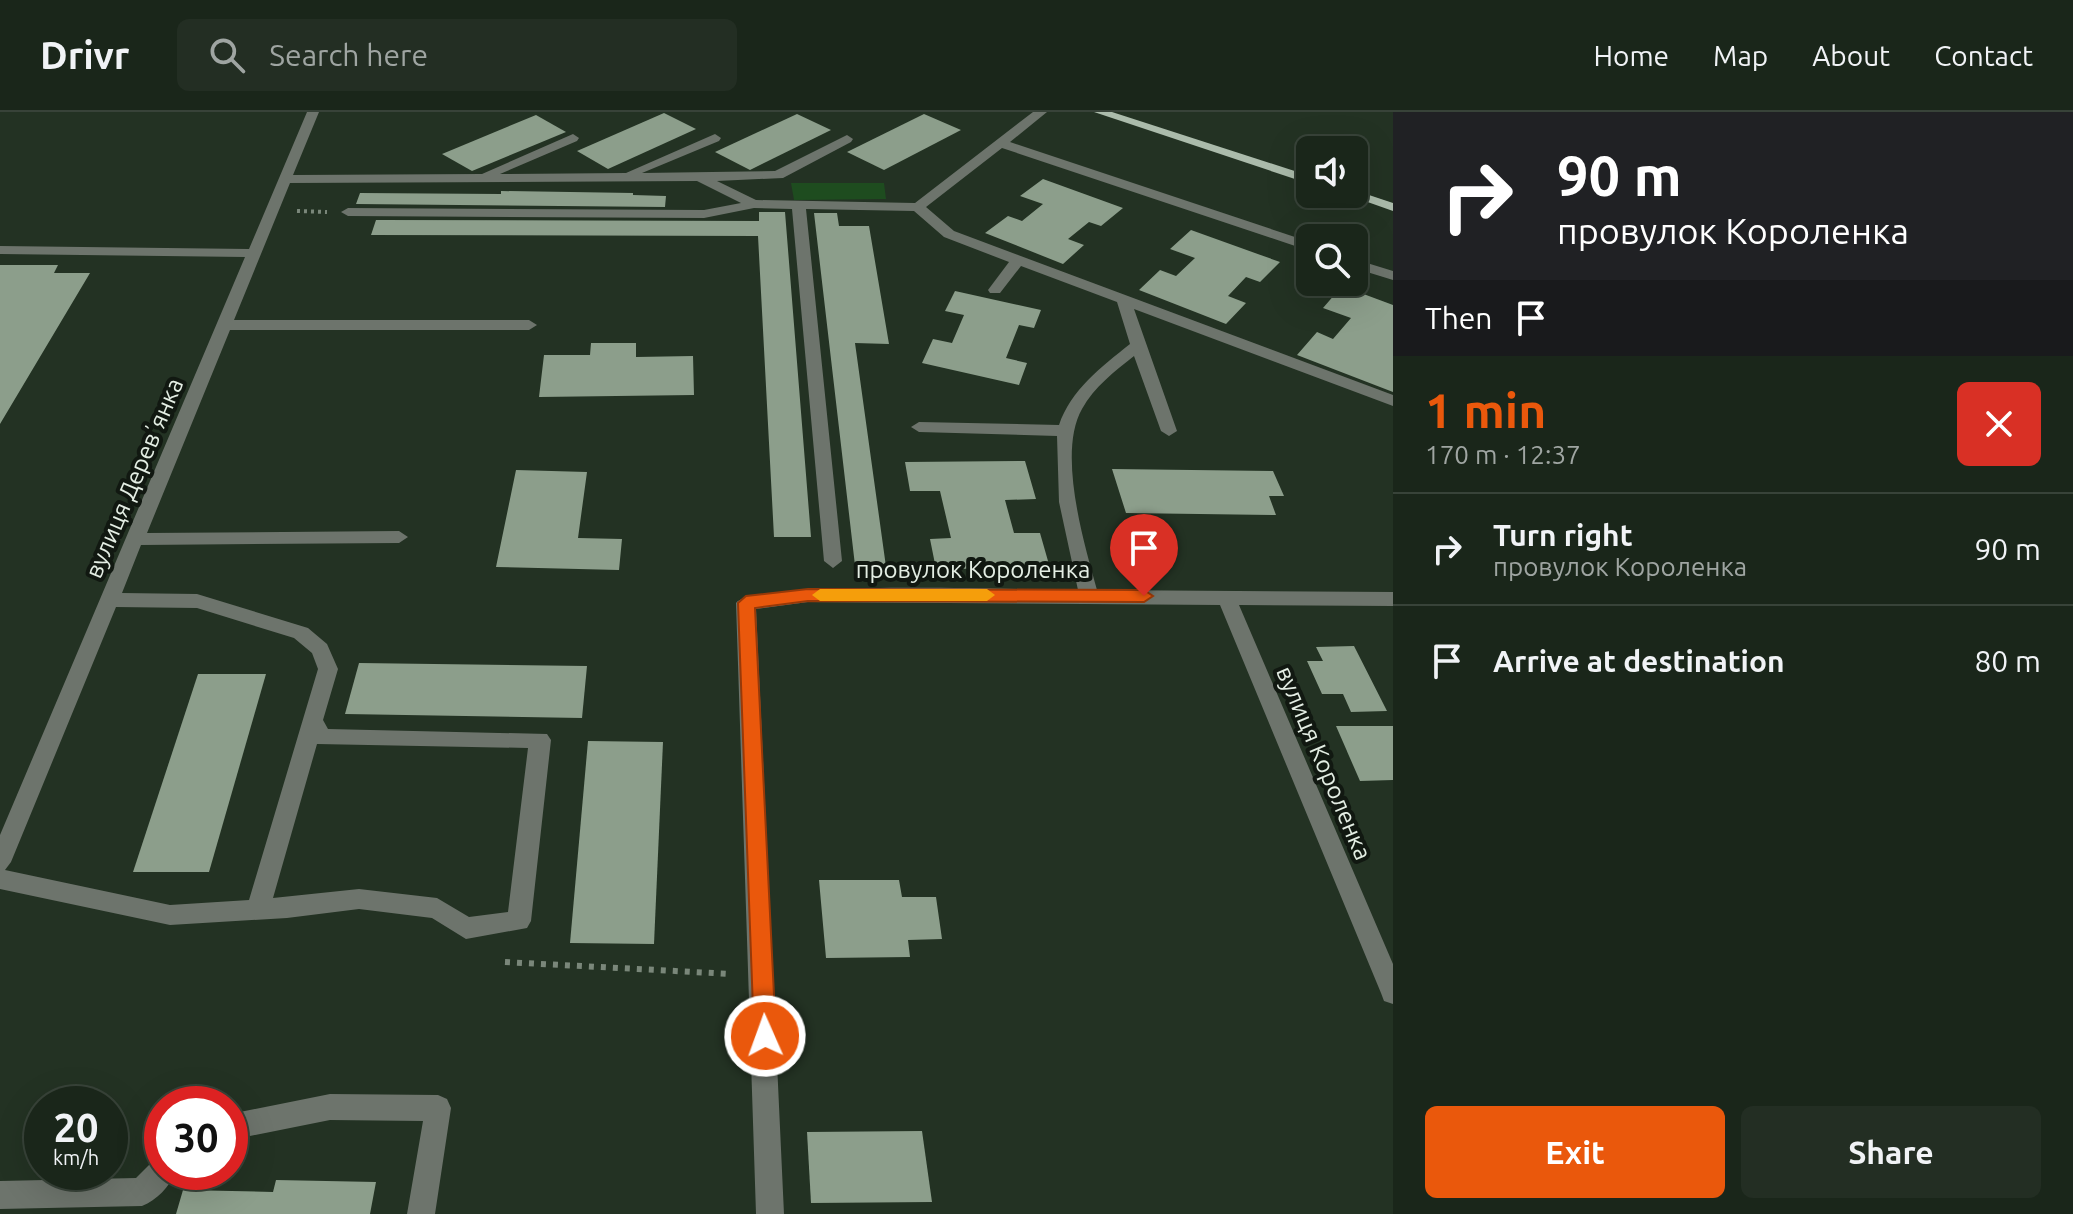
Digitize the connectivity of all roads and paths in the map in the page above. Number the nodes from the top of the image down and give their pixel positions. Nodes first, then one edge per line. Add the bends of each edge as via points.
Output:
1 (313, 112) edge
2 (1041, 112) edge
3 (1100, 112) edge
4 (573, 138) dead end
5 (715, 138) dead end
6 (847, 139) dead end
7 (1003, 144) junction
8 (1296, 175) edge
9 (621, 177) junction
10 (699, 177) junction
11 (285, 179) junction
12 (478, 179) junction
13 (1368, 199) edge
14 (754, 204) junction
15 (799, 207) junction
16 (918, 207) junction
17 (1393, 207) edge
18 (272, 211) junction
19 (348, 212) joint
20 (1296, 242) edge
21 (0, 250) edge
22 (254, 253) junction
23 (1018, 260) junction
24 (1368, 268) edge
25 (1393, 276) edge
26 (995, 290) dead end
27 (1123, 299) junction
28 (224, 325) junction
29 (529, 325) dead end
30 (1138, 345) junction
31 (1393, 401) edge
32 (919, 427) dead end
33 (1067, 431) junction
34 (1169, 431) dead end
35 (399, 537) dead end
36 (134, 539) junction
37 (833, 561) dead end
38 (1089, 595) junction
39 (1227, 599) junction
40 (1393, 599) edge
41 (108, 600) junction
42 (313, 720) junction
43 (10, 814) edge
44 (0, 862) edge
45 (0, 879) edge
46 (258, 910) junction
47 (505, 962) dead end
48 (763, 976) junction
49 (1393, 993) edge
50 (248, 1123) edge
51 (144, 1190) edge
52 (0, 1195) edge
53 (421, 1214) edge
54 (770, 1214) edge

1 - 11 street, вулиця Деревʼянка
2 - 7 street
3 - 8 main road
4 - 12 street
5 - 9 street
6 - 10 street via 778,175
7 - 16 street
7 - 20 street
9 - 10 street
9 - 12 street
10 - 14 street
11 - 12 street
11 - 18 street, вулиця Деревʼянка
13 - 17 main road
14 - 15 street
14 - 19 street via 704,214
15 - 16 street
15 - 37 street
16 - 23 street via 949,234
18 - 19 path
18 - 22 street, вулиця Деревʼянка
21 - 22 street
22 - 28 street, вулиця Деревʼянка
23 - 26 street
23 - 27 street
24 - 25 street
27 - 30 street
27 - 31 street
28 - 29 street
28 - 36 street, вулиця Деревʼянка
30 - 33 street via 1105,371 1070,413
30 - 34 street
32 - 33 street
33 - 38 street via 1062,461
35 - 36 street
36 - 41 street, вулиця Деревʼянка
38 - 39 street, провулок Короленка
38 - 48 street, провулок Короленка via 808,595 746,603
39 - 40 street, провулок Короленка
39 - 49 street, вулиця Короленка
41 - 42 street via 197,601 301,633 320,649 328,669
41 - 43 street, вулиця Деревʼянка
42 - 46 street
42 - 46 street via 321,737 540,740 519,921 466,928 437,908 359,899
43 - 44 street, вулиця Деревʼянка
45 - 46 street via 170,915
47 - 48 path
48 - 54 street
50 - 53 street via 330,1107 438,1108
51 - 52 street

